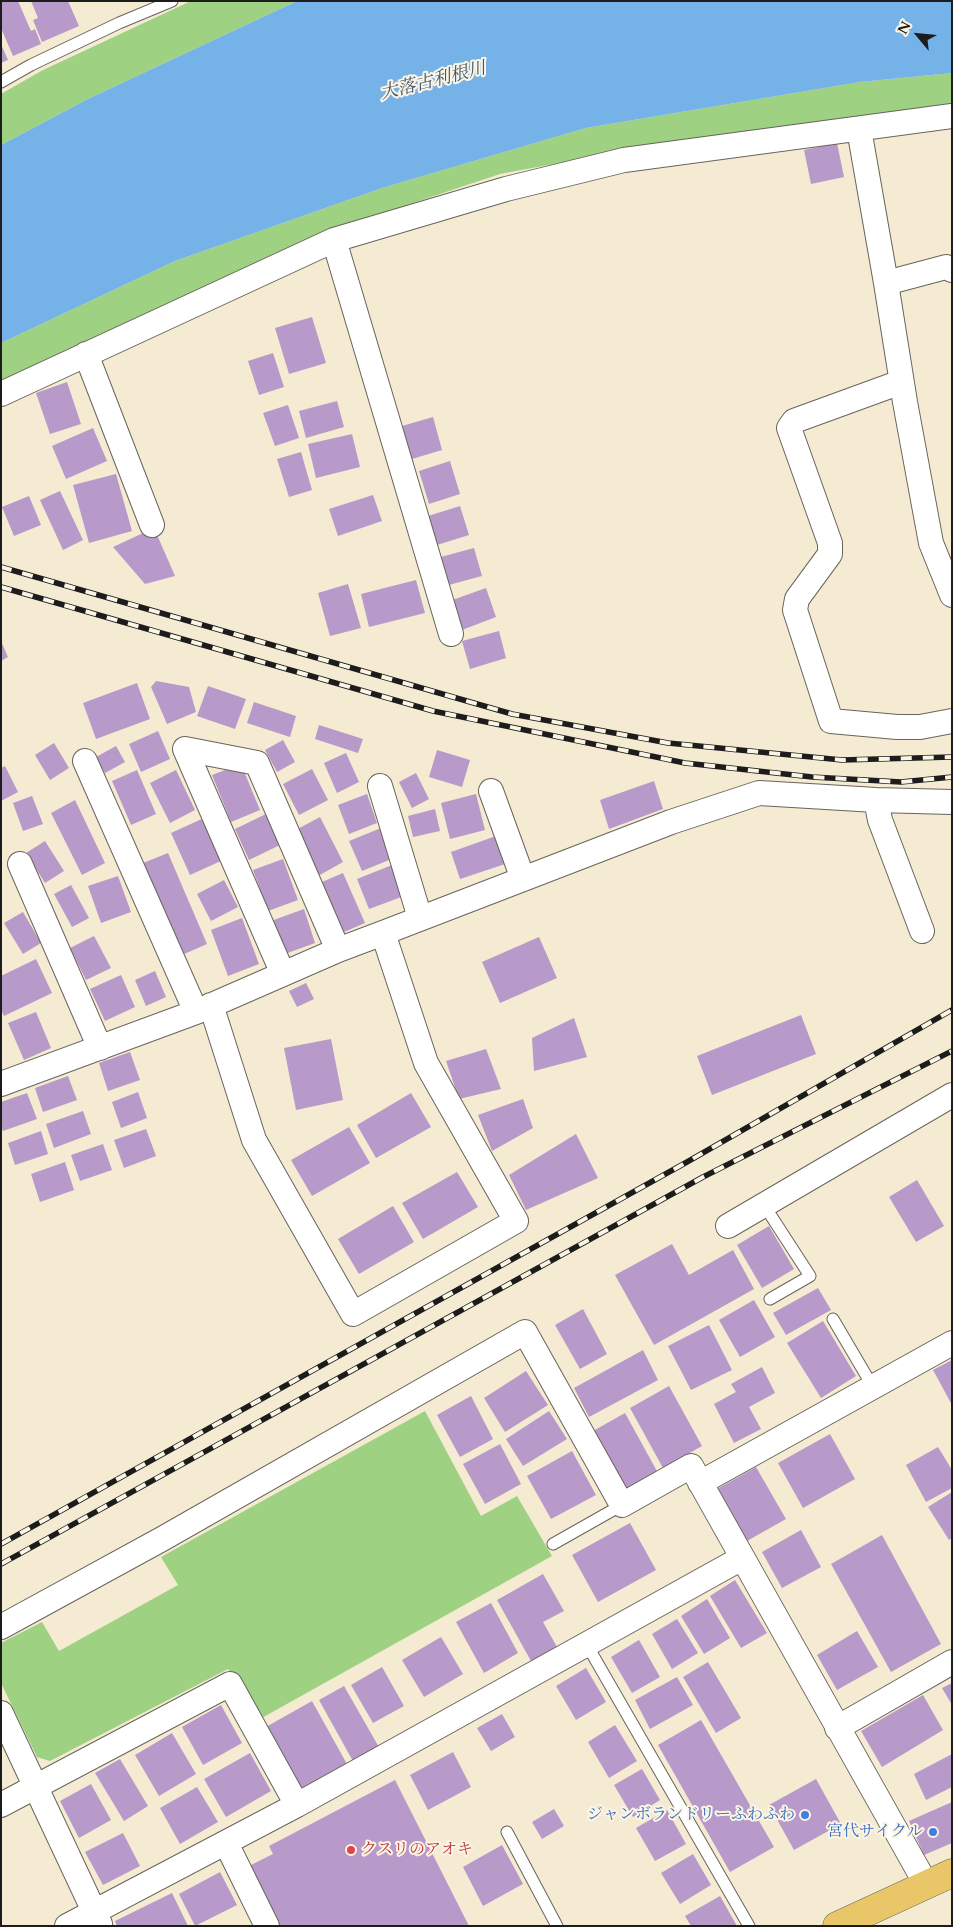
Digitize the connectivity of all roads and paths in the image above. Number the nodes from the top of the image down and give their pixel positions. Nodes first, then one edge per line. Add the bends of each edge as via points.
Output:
1 (172, 1) edge
2 (1, 82) edge
3 (952, 116) edge
4 (859, 129) junction
5 (334, 240) junction
6 (952, 270) edge
7 (886, 283) junction
8 (86, 354) junction
9 (901, 382) junction
10 (1, 394) edge
11 (152, 524) dead end
12 (946, 564) edge
13 (952, 595) edge
14 (451, 634) dead end
15 (952, 721) edge
16 (85, 761) dead end
17 (380, 786) dead end
18 (491, 790) dead end
19 (876, 800) junction
20 (952, 802) edge
21 (20, 864) dead end
22 (523, 879) junction
23 (420, 918) junction
24 (922, 931) dead end
25 (383, 933) junction
26 (338, 950) junction
27 (283, 974) junction
28 (204, 1008) junction
29 (100, 1048) junction
30 (1, 1084) edge
31 (952, 1095) edge
32 (764, 1205) junction
33 (728, 1226) dead end
34 (770, 1299) dead end
35 (833, 1319) dead end
36 (952, 1343) edge
37 (873, 1387) junction
38 (700, 1483) junction
39 (622, 1505) junction
40 (553, 1544) dead end
41 (742, 1558) junction
42 (1, 1627) edge
43 (586, 1645) junction
44 (952, 1662) edge
45 (1, 1713) edge
46 (837, 1728) junction
47 (36, 1787) junction
48 (1, 1805) edge
49 (297, 1805) junction
50 (507, 1832) dead end
51 (226, 1842) junction
52 (952, 1873) edge
53 (926, 1884) junction
54 (98, 1918) edge
55 (844, 1924) edge
56 (67, 1926) edge
57 (266, 1926) edge
58 (557, 1926) edge
59 (749, 1926) edge

1 - 2 lane via 31,65
3 - 4 street
4 - 5 street via 624,160 506,189
4 - 7 street
5 - 8 street
5 - 14 street
6 - 7 street via 946,267
7 - 9 street
8 - 10 street
8 - 11 street
9 - 12 street via 931,543
9 - 15 street via 794,421 789,428 830,543 830,554 797,599 795,610 831,721 897,727
12 - 13 street
16 - 28 street
17 - 23 street
18 - 22 street
19 - 20 street
19 - 22 street via 759,793 672,822
19 - 24 street via 880,820
21 - 29 street
22 - 23 street
23 - 25 street
25 - 26 street
25 - 28 street via 426,1062 516,1221 353,1314 254,1140
26 - 27 street
26 - 27 street via 257,763 185,749
27 - 28 street
28 - 29 street
29 - 30 street
31 - 32 street
32 - 33 street
32 - 34 lane via 810,1276
35 - 37 lane
36 - 37 street
37 - 38 street
38 - 39 street via 691,1466
38 - 41 street
39 - 40 lane
39 - 42 street via 526,1332
41 - 43 street
41 - 46 street
43 - 49 street
43 - 59 lane
44 - 46 street
45 - 47 street
46 - 53 street
47 - 48 street
47 - 49 street via 230,1684
47 - 54 street
49 - 51 street
50 - 58 lane
51 - 54 street
51 - 57 street
52 - 53 main road
53 - 55 main road
54 - 56 street

